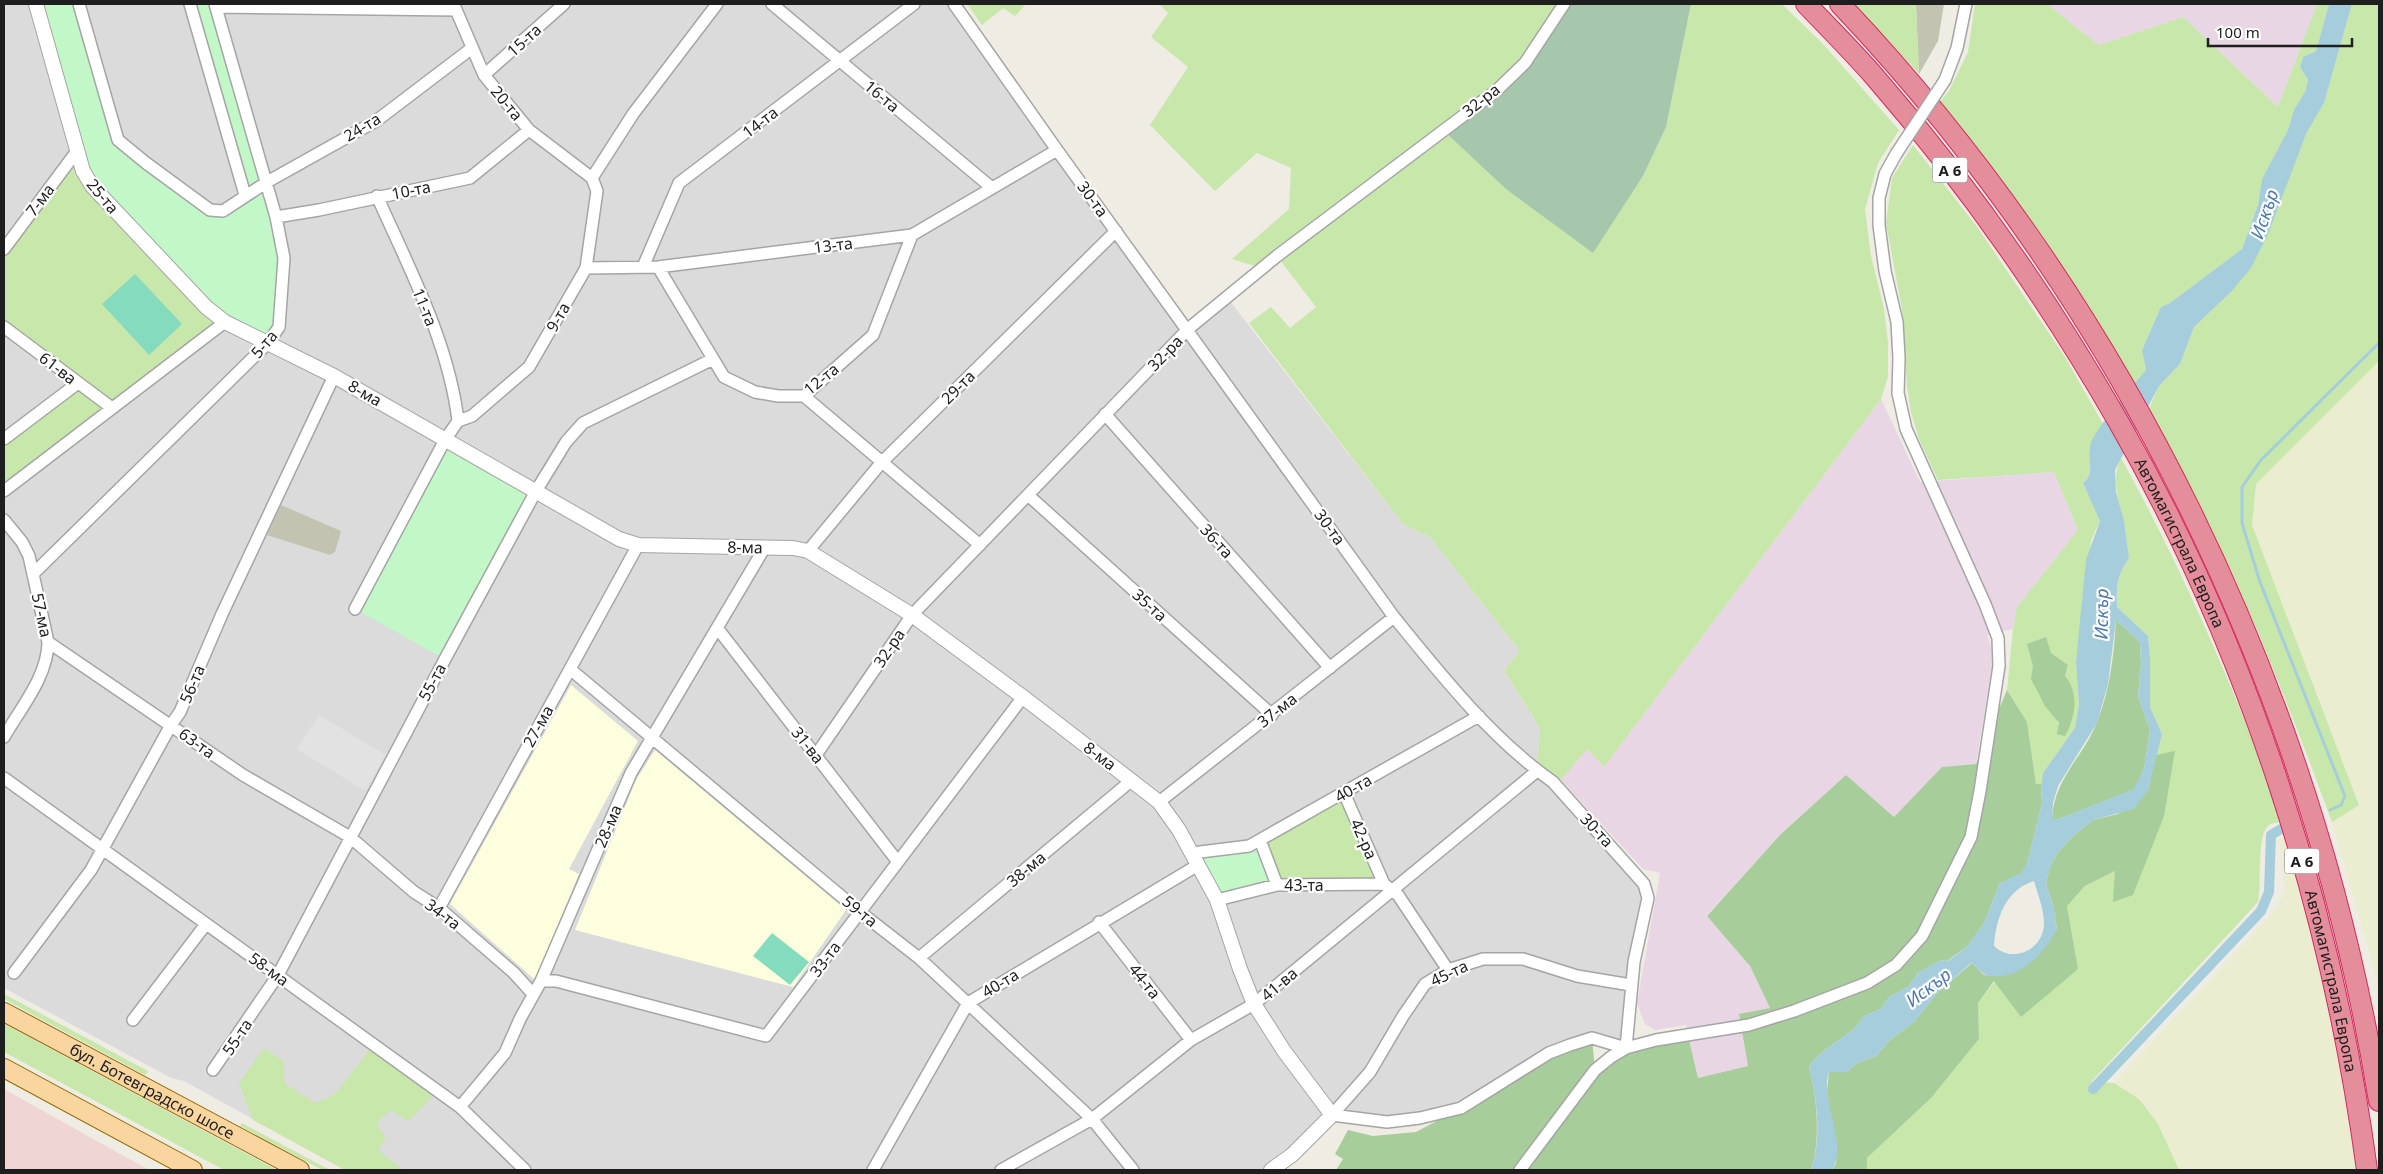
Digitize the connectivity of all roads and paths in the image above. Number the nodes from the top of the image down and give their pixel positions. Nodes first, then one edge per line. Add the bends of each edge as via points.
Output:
1 (36, 4) edge
2 (79, 4) edge
3 (190, 4) edge
4 (564, 4) edge
5 (717, 4) edge
6 (772, 4) edge
7 (914, 4) edge
8 (954, 4) edge
9 (1564, 4) edge
10 (1806, 4) edge
11 (1840, 4) edge
12 (1966, 4) edge
13 (216, 6) edge
14 (455, 7) edge
15 (472, 48) junction
16 (840, 62) junction
17 (484, 76) junction
18 (529, 130) junction
19 (1057, 150) junction
20 (77, 151) junction
21 (592, 178) junction
22 (266, 182) junction
23 (992, 188) junction
24 (245, 195) junction
25 (377, 196) junction
26 (276, 217) junction
27 (1116, 231) junction
28 (912, 235) junction
29 (4, 249) edge
30 (643, 267) junction
31 (658, 267) junction
32 (586, 268) junction
33 (225, 322) junction
34 (4, 327) edge
35 (1188, 329) junction
36 (268, 343) junction
37 (713, 360) junction
38 (701, 364) junction
39 (334, 376) junction
40 (724, 377) junction
41 (78, 383) junction
42 (804, 396) junction
43 (112, 408) junction
44 (1104, 414) junction
45 (458, 421) junction
46 (4, 439) edge
47 (445, 440) junction
48 (881, 463) junction
49 (4, 491) edge
50 (536, 491) junction
51 (1028, 495) junction
52 (4, 520) edge
53 (638, 545) junction
54 (980, 545) junction
55 (765, 548) junction
56 (808, 551) junction
57 (34, 573) junction
58 (355, 609) dead end
59 (912, 615) junction
60 (1394, 617) junction
61 (718, 629) junction
62 (48, 642) junction
63 (1330, 668) junction
64 (570, 669) junction
65 (1023, 697) junction
66 (1272, 715) junction
67 (1479, 716) junction
68 (170, 725) junction
69 (4, 737) edge
70 (651, 738) junction
71 (816, 754) junction
72 (1537, 771) junction
73 (4, 778) edge
74 (1132, 780) junction
75 (1344, 793) junction
76 (1159, 802) junction
77 (350, 837) junction
78 (1260, 840) junction
79 (102, 849) junction
80 (1195, 859) junction
81 (898, 862) junction
82 (1277, 885) junction
83 (1388, 887) junction
84 (1217, 900) junction
85 (439, 908) junction
86 (860, 912) junction
87 (1100, 922) junction
88 (206, 924) junction
89 (919, 958) junction
90 (1448, 970) junction
91 (14, 973) dead end
92 (278, 976) junction
93 (541, 981) junction
94 (1631, 985) junction
95 (533, 994) junction
96 (968, 1003) junction
97 (1254, 1004) junction
98 (4, 1012) edge
99 (133, 1020) dead end
100 (1191, 1040) junction
101 (1626, 1048) junction
102 (4, 1068) edge
103 (214, 1070) dead end
104 (2379, 1101) edge
105 (460, 1107) junction
106 (1332, 1115) junction
107 (1092, 1119) junction
108 (193, 1170) edge
109 (300, 1170) edge
110 (525, 1170) edge
111 (872, 1170) edge
112 (1001, 1170) edge
113 (1133, 1170) edge
114 (1271, 1170) edge
115 (1520, 1170) edge
116 (2367, 1170) edge

1 - 20 street, 25-та
2 - 24 street via 118,140 210,210 223,211
3 - 24 street
4 - 17 street, 15-та
5 - 21 street via 633,114
6 - 16 street, 16-та
7 - 16 street, 14-та
8 - 19 street, 30-та
9 - 35 street, 32-ра via 1525,63 1496,91 1270,262
10 - 116 highway, Автомагистрала Европа / A 6 via 1874,76 1961,184 2027,276 2076,350 2152,484 2192,565 2251,708 2312,895 2345,1035
11 - 104 highway, Автомагистрала Европа / A 6 via 1898,65 1981,169 2040,251 2174,475 2213,555 2271,699 2319,841 2358,990
12 - 101 street, bridge via 1957,48 1945,80 1896,154 1883,182 1879,198 1879,225 1897,322 1898,393 1906,428 1998,638 1999,666 1971,837 1922,936 1896,965 1867,983 1749,1025
13 - 14 street
13 - 22 street, 5-та
14 - 15 street, 20-та
15 - 17 street, 20-та
15 - 22 street, 24-та via 376,121
16 - 23 street, 16-та
16 - 30 street, 14-та via 679,182
17 - 18 street, 20-та
18 - 21 street, 20-та
18 - 25 street, 10-та via 470,178
19 - 23 street, 13-та
19 - 27 street, 30-та
20 - 29 street, 7-ма
20 - 33 street, 25-та via 92,186 206,307
21 - 32 street, 9-та via 597,191
22 - 24 street, 24-та
22 - 26 street, 5-та
23 - 28 street, 13-та
25 - 26 street, 10-та
25 - 45 street, 11-та via 425,304 439,344
26 - 36 street, 5-та via 284,258 282,294 279,327
27 - 35 street, 30-та
27 - 48 street, 29-та
28 - 31 street, 13-та
28 - 42 street, 12-та via 873,335
30 - 31 street, 13-та
30 - 32 street, 13-та
31 - 37 street
32 - 45 street, 9-та via 529,367 472,416
33 - 36 street, 8-ма
33 - 43 street
34 - 41 street, 61-ва
35 - 44 street, 32-ра
35 - 60 street, 30-та
36 - 39 street, 8-ма
36 - 57 street, 5-та
37 - 38 street, 55-та
37 - 40 street
38 - 40 street, 12-та
38 - 50 street, 55-та via 583,423 566,442
39 - 47 street, 8-ма
39 - 68 street, 56-та via 222,614 180,712
40 - 42 street, 12-та via 754,392
41 - 43 street, 61-ва
41 - 46 street
42 - 48 street
43 - 49 street
44 - 51 street, 32-ра
44 - 63 street, 36-та
45 - 47 street, 9-та
47 - 50 street, 8-ма
47 - 58 street, 9-та
48 - 54 street
48 - 56 street, 29-та
50 - 53 street, 8-ма via 619,539
50 - 77 street, 55-та
51 - 54 street, 32-ра
51 - 66 street, 35-та
52 - 57 street, 57-ма via 22,542
53 - 55 street, 8-ма
53 - 64 street, 27-ма
54 - 59 street, 32-ра
55 - 56 street, 8-ма
55 - 61 street, 28-ма
56 - 59 street, 8-ма
57 - 62 street, 57-ма
59 - 65 street, 8-ма
59 - 71 street, 32-ра
60 - 63 street, 37-ма
60 - 67 street, 30-та
61 - 70 street, 28-ма
61 - 71 street, 31-ва
62 - 68 street, 63-та
62 - 69 street, 57-ма via 48,655 42,672
63 - 66 street, 37-ма
64 - 70 street, 59-та
64 - 85 street, 27-ма
65 - 74 street, 8-ма
65 - 81 street, 33-та
66 - 76 street, 37-ма
67 - 72 street, 30-та
67 - 75 street, 40-та
68 - 77 street, 63-та via 243,775
68 - 79 street, 56-та
70 - 86 street, 59-та
70 - 93 street, 28-ма via 613,812
71 - 81 street, 31-ва
72 - 83 street, 41-ва
72 - 94 street, 30-та via 1553,782 1644,884 1648,898
73 - 79 street, 58-ма
74 - 76 street, 8-ма
74 - 89 street, 38-ма
75 - 78 street, 40-та
75 - 83 street, 42-ра
76 - 80 street, 8-ма
77 - 85 street, 34-та via 414,892
77 - 92 street, 55-та
78 - 80 street, 40-та via 1249,846
78 - 82 street
79 - 88 street, 58-ма
79 - 91 street, 56-та via 91,870
80 - 84 street, 8-ма
80 - 87 street, 40-та
81 - 86 street, 33-та
82 - 83 street, 43-та
82 - 84 street, 43-та
83 - 90 street, 42-ра via 1398,895
83 - 97 street, 41-ва
84 - 97 street, 8-ма
85 - 95 street, 34-та via 514,973
86 - 89 street, 59-та
86 - 93 street, 33-та via 766,1036 556,981
87 - 96 street, 40-та
87 - 100 street, 44-та
88 - 92 street, 58-ма
88 - 99 street
89 - 96 street, 59-та
90 - 94 street, 45-та via 1483,959 1523,959 1577,976
90 - 106 street, 45-та via 1424,984 1370,1072
92 - 103 street, 55-та
92 - 105 street, 58-ма
93 - 95 street, 28-ма
94 - 101 street, 30-та
95 - 105 street, 28-ма via 505,1053
96 - 107 street, 59-та
96 - 111 street, 40-та
97 - 100 street, 41-ва
97 - 106 street, 8-ма
98 - 109 main road, бул. Ботевградско шосе
100 - 107 street, 41-ва
101 - 106 street via 1592,1038 1570,1045 1541,1058 1461,1108 1420,1118 1387,1122
101 - 115 street via 1595,1070
102 - 108 main road
105 - 110 street, 58-ма
106 - 114 street via 1292,1155
107 - 112 street, 41-ва
107 - 113 street, 59-та

